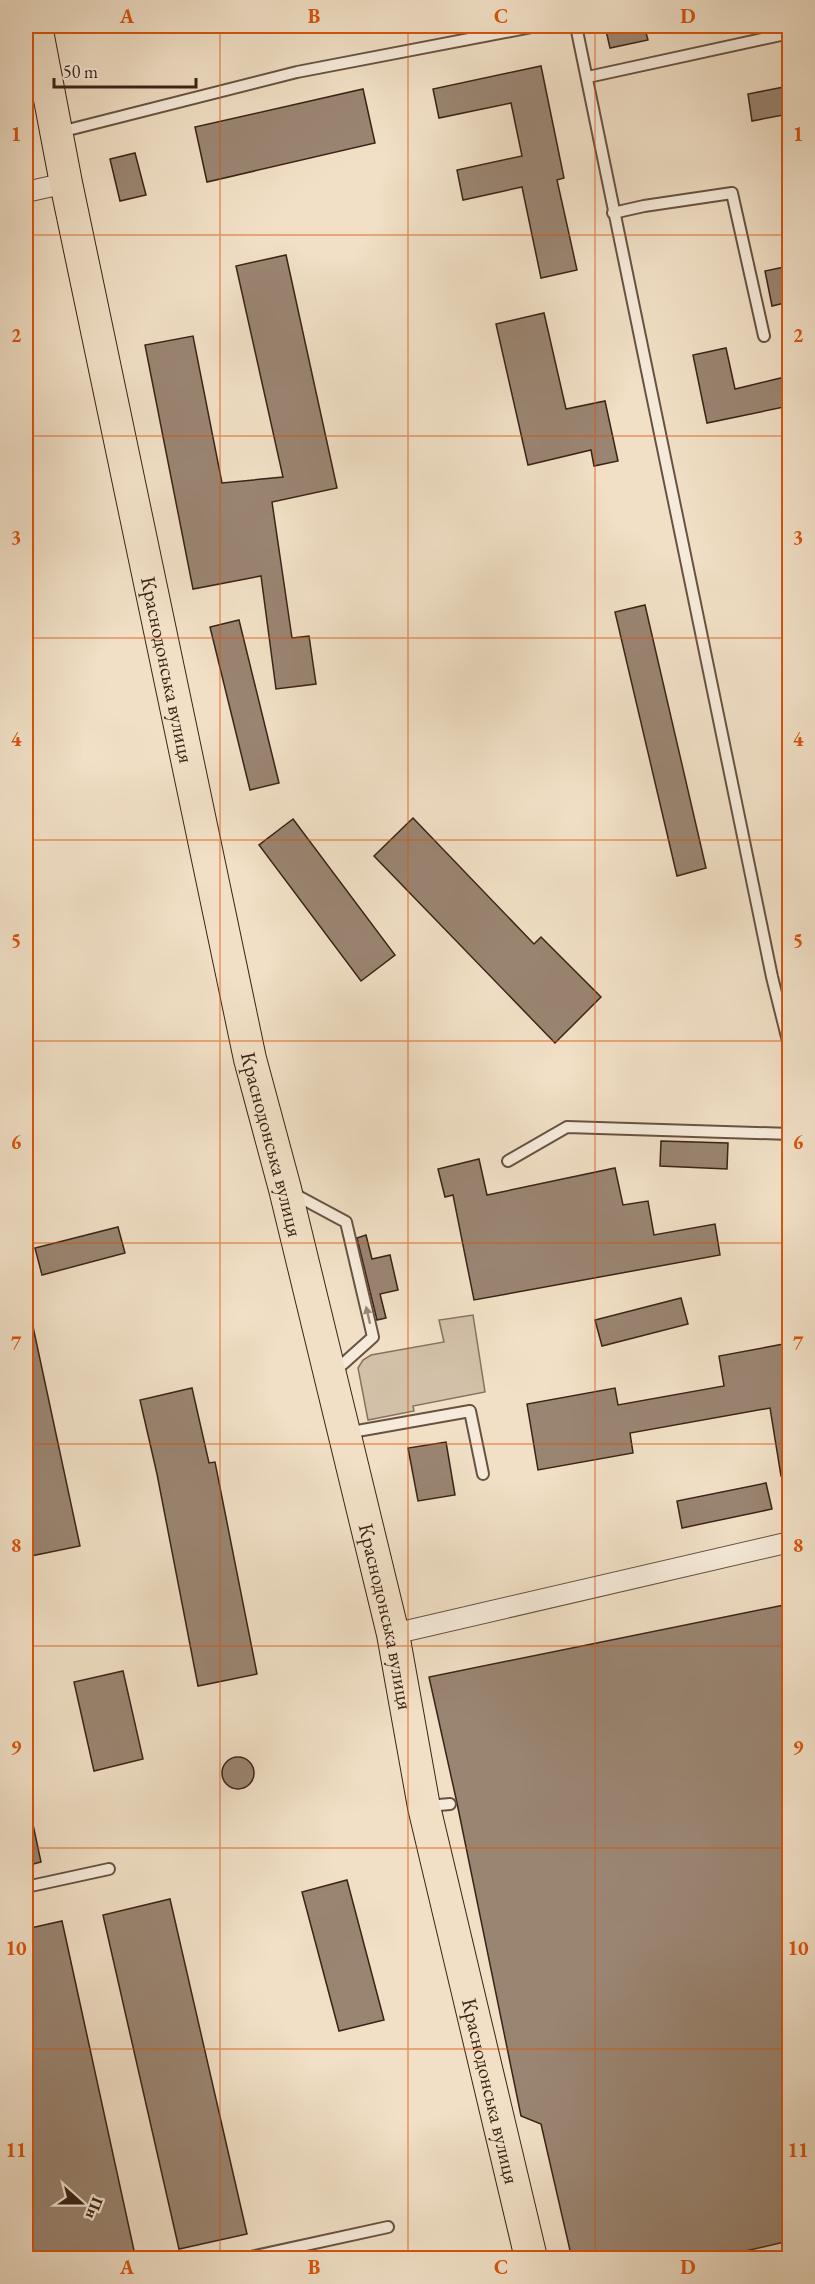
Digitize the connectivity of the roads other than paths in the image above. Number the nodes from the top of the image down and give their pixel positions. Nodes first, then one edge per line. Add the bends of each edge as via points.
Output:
1 (36, 26) edge
2 (537, 26) edge
3 (576, 26) edge
4 (789, 33) edge
5 (588, 77) junction
6 (57, 133) junction
7 (66, 183) junction
8 (30, 191) edge
9 (613, 213) junction
10 (764, 336) dead end
11 (789, 1049) edge
12 (789, 1134) edge
13 (508, 1161) dead end
14 (285, 1189) junction
15 (330, 1375) junction
16 (343, 1434) junction
17 (483, 1474) dead end
18 (789, 1542) edge
19 (393, 1634) junction
20 (109, 1869) dead end
21 (26, 1887) edge
22 (388, 2227) dead end
23 (246, 2259) edge
24 (531, 2259) edge

1 - 6 main road, Краснодонська вулиця
2 - 6 lane via 297,72
3 - 5 lane
4 - 5 lane
5 - 9 lane
6 - 7 main road, Краснодонська вулиця
7 - 8 street
7 - 14 main road, Краснодонська вулиця via 250,1059
9 - 10 lane via 732,193
9 - 11 lane
12 - 13 lane via 567,1127
14 - 15 main road, Краснодонська вулиця
15 -> 14 lane via 373,1336 346,1222
15 - 16 main road, Краснодонська вулиця
16 - 17 lane via 470,1412
16 - 19 main road, Краснодонська вулиця
18 - 19 street
19 - 24 main road, Краснодонська вулиця via 437,1805
20 - 21 lane
22 - 23 lane

